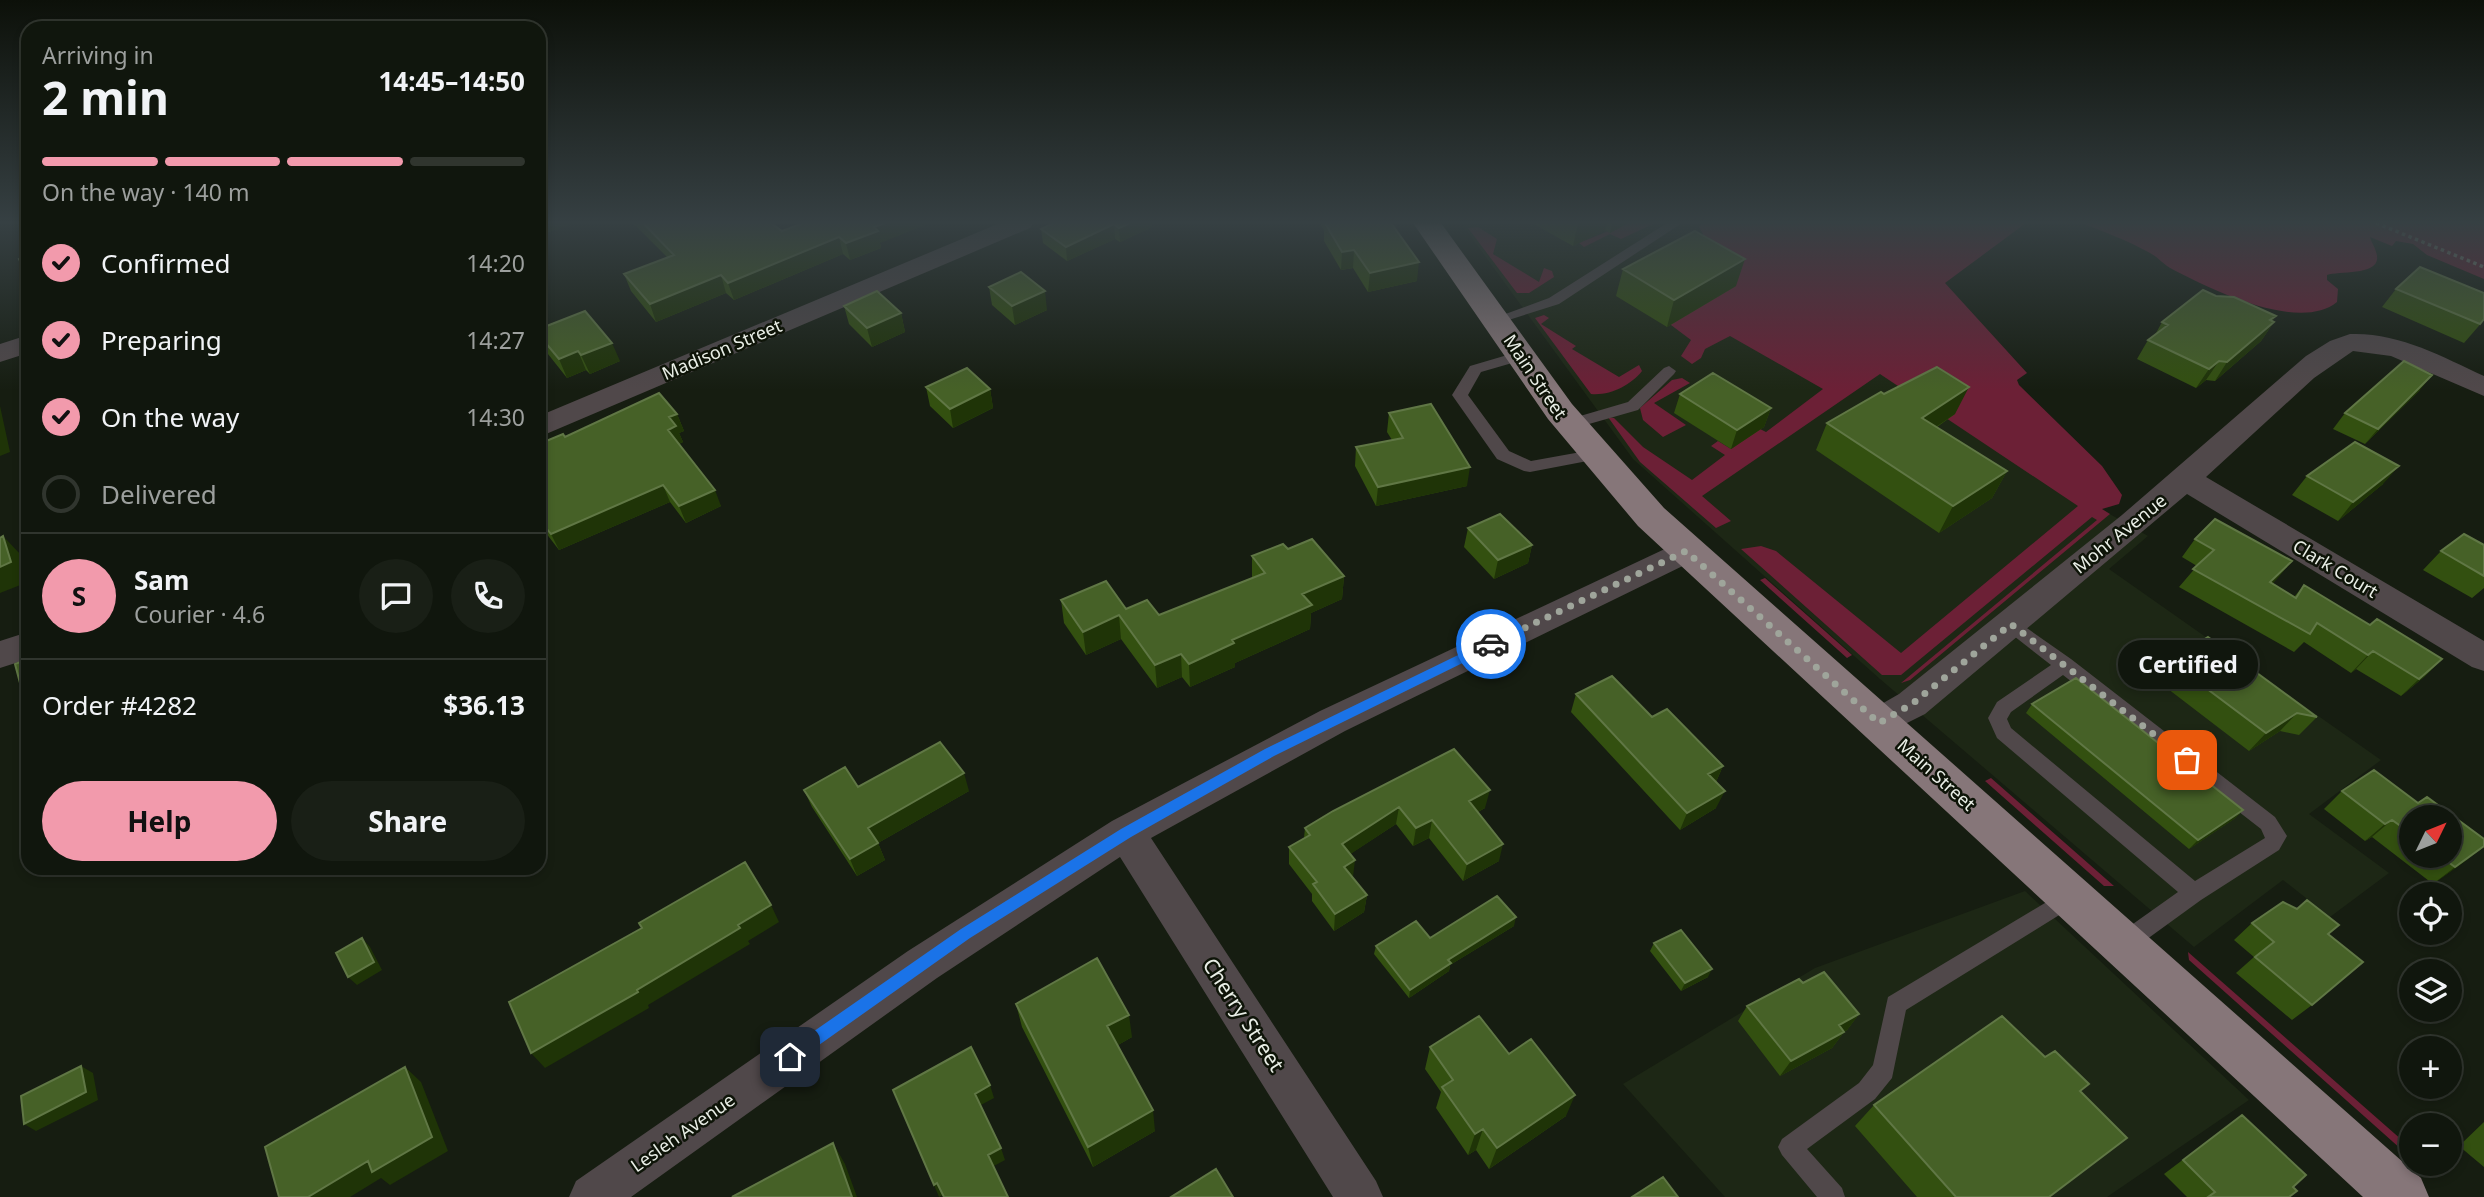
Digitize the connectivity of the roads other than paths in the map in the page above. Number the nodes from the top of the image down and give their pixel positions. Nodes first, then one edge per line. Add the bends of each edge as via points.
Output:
1 (889, 279) edge
2 (1467, 279) edge
3 (1588, 279) edge
4 (1496, 320) junction
5 (2357, 342) joint
6 (21, 346) edge
7 (0, 353) edge
8 (1521, 356) junction
9 (1669, 371) dead end
10 (2484, 387) edge
11 (546, 424) edge
12 (1580, 440) junction
13 (2187, 480) junction
14 (1686, 551) junction
15 (2011, 624) junction
16 (21, 648) edge
17 (0, 655) edge
18 (2484, 658) edge
19 (2065, 664) junction
20 (1879, 723) junction
21 (1126, 833) junction
22 (2194, 893) junction
23 (2070, 897) junction
24 (2122, 944) junction
25 (592, 1197) edge
26 (1360, 1197) edge
27 (1833, 1197) edge
28 (2402, 1197) edge

1 - 11 street, Madison Street
2 - 4 main road, Main Street
3 - 4 lane via 1554,301
4 - 8 main road, Main Street
5 - 10 street via 2409,354
5 - 13 street, Mohr Avenue via 2343,345 2318,363
6 - 7 street
8 - 12 main road, Main Street
8 - 12 lane via 1475,369 1460,395 1503,456 1530,467
9 - 12 lane via 1633,406
12 - 14 main road, Main Street
13 - 15 street, Mohr Avenue
13 - 18 street, Clark Court
14 - 20 main road, Main Street
14 - 21 street, Lesleh Avenue via 1269,752
15 - 19 lane
15 - 20 street, Mohr Avenue via 1912,704
16 - 17 street
19 - 22 lane via 2004,706 1997,718 2004,733
19 - 22 lane via 2268,824 2277,836 2272,844
20 - 23 main road, Main Street
21 - 25 street, Lesleh Avenue via 965,933
21 - 26 street, Cherry Street
22 - 24 lane
23 - 24 main road, Main Street
23 - 27 lane via 1896,1004 1884,1070 1867,1091 1790,1147
24 - 28 main road, Main Street

